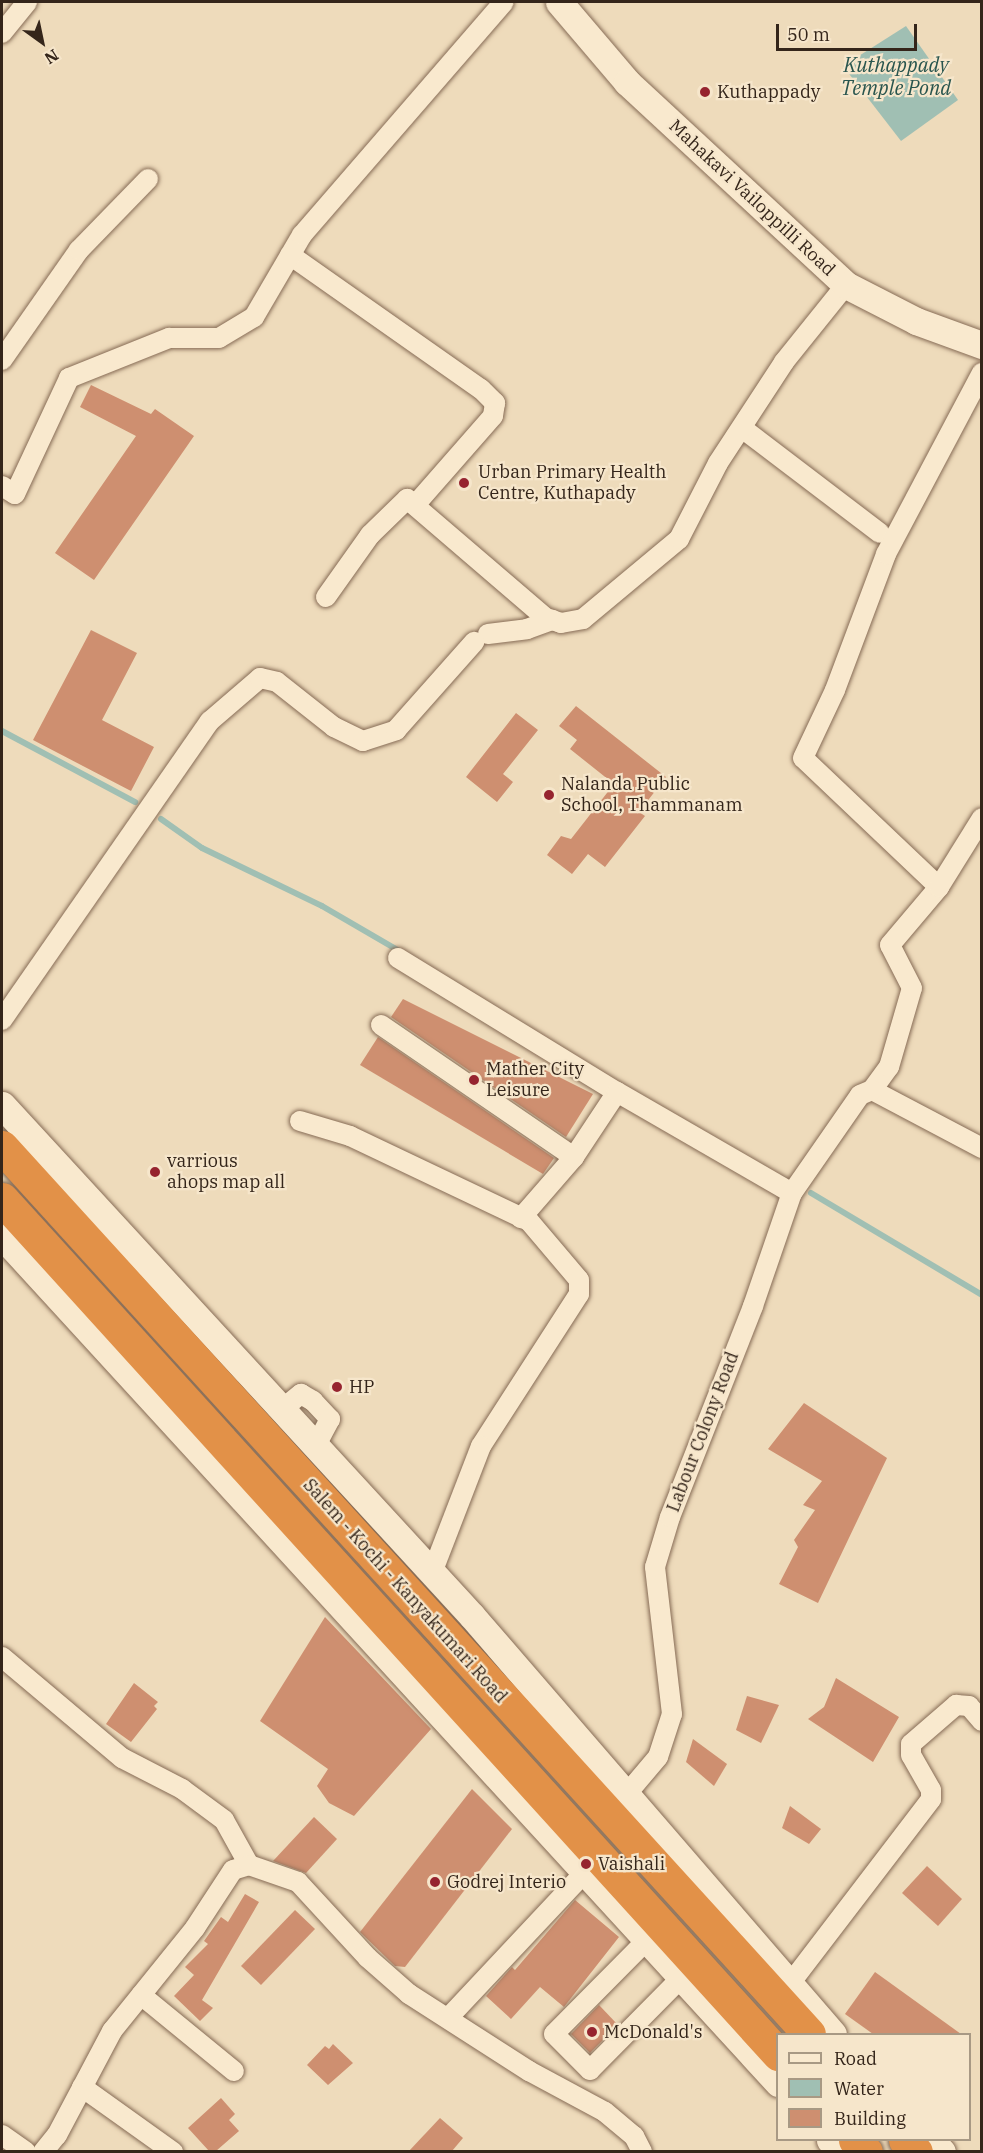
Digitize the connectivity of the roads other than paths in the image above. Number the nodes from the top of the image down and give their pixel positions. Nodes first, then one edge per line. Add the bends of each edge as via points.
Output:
1 (27, 2) edge
2 (504, 2) edge
3 (559, 2) edge
4 (2, 33) edge
5 (148, 179) dead end
6 (290, 255) junction
7 (846, 285) junction
8 (981, 345) edge
9 (2, 360) edge
10 (981, 373) edge
11 (742, 428) junction
12 (2, 486) edge
13 (416, 504) junction
14 (880, 533) dead end
15 (326, 597) dead end
16 (552, 620) junction
17 (981, 818) edge
18 (939, 887) junction
19 (398, 958) dead end
20 (2, 1020) edge
21 (381, 1025) dead end
22 (872, 1090) junction
23 (617, 1092) junction
24 (2, 1105) edge
25 (300, 1121) dead end
26 (2, 1147) edge
27 (981, 1148) edge
28 (574, 1157) junction
29 (792, 1193) junction
30 (2, 1199) edge
31 (521, 1218) junction
32 (2, 1236) edge
33 (96, 1321) junction
34 (284, 1428) junction
35 (432, 1573) junction
36 (2, 1658) edge
37 (505, 1700) junction
38 (981, 1721) edge
39 (478, 1725) junction
40 (625, 1796) junction
41 (249, 1865) junction
42 (585, 1872) junction
43 (647, 1940) junction
44 (681, 1978) junction
45 (789, 1985) junction
46 (141, 1995) junction
47 (449, 2017) junction
48 (808, 2033) edge
49 (832, 2033) edge
50 (776, 2053) edge
51 (234, 2071) dead end
52 (776, 2082) edge
53 (82, 2087) junction
54 (2, 2135) edge
55 (836, 2141) edge
56 (858, 2149) edge
57 (26, 2151) edge
58 (43, 2151) edge
59 (173, 2151) edge
60 (642, 2151) edge

1 - 4 street
2 - 6 street via 302,235
3 - 7 street, Mahakavi Vailoppilli Road via 627,82
5 - 9 street via 80,250
6 - 12 street via 254,317 219,338 169,338 69,378 15,494
6 - 13 street via 481,389 495,404 493,416
7 - 8 street, Mahakavi Vailoppilli Road via 916,321
7 - 11 street via 784,362
10 - 18 street via 886,554 835,690 803,758
11 - 14 street
11 - 16 street via 718,463 692,519 669,550 583,619 561,623
13 - 15 street via 407,499 401,503 370,535
13 - 16 street
16 - 20 street via 481,638 396,730 363,741 334,727 277,682 260,678 210,721
17 - 18 street
18 - 22 street via 890,945 912,988 889,1067
19 - 23 street
21 - 28 street
22 - 27 street
22 - 29 street, Labour Colony Road via 860,1095
23 - 28 street
23 - 29 street
24 - 34 street
25 - 31 street via 350,1136
26 - 34 highway, Salem - Kochi - Kanyakumari Road
28 - 31 street
29 - 40 street, Labour Colony Road via 753,1306 670,1517 655,1567 672,1714 658,1757
30 - 33 highway, Salem - Kochi - Kanyakumari Road
31 - 35 street via 530,1221 565,1260 579,1280 579,1294 481,1446
32 - 33 street
33 - 39 highway, Salem - Kochi - Kanyakumari Road
33 - 42 street
34 - 35 street via 315,1447
34 - 37 highway, Salem - Kochi - Kanyakumari Road
35 - 40 street
36 - 41 street via 122,1758 182,1789 224,1820
37 - 39 highway
37 - 48 highway, Salem - Kochi - Kanyakumari Road
38 - 45 street via 969,1706 956,1705 911,1744 911,1755 932,1791 932,1799
39 - 50 highway, Salem - Kochi - Kanyakumari Road
40 - 45 street
41 - 46 street via 233,1870 195,1928
41 - 47 street via 298,1882 368,1958 408,1994
42 - 43 street
42 - 47 street
43 - 44 street
43 - 44 street via 554,2034 590,2070
44 - 52 street
45 - 49 street
46 - 51 street
46 - 53 street via 112,2031
47 - 60 street via 529,2071 604,2112 634,2136
53 - 58 street via 57,2135
53 - 59 street
54 - 57 street
55 - 56 street

